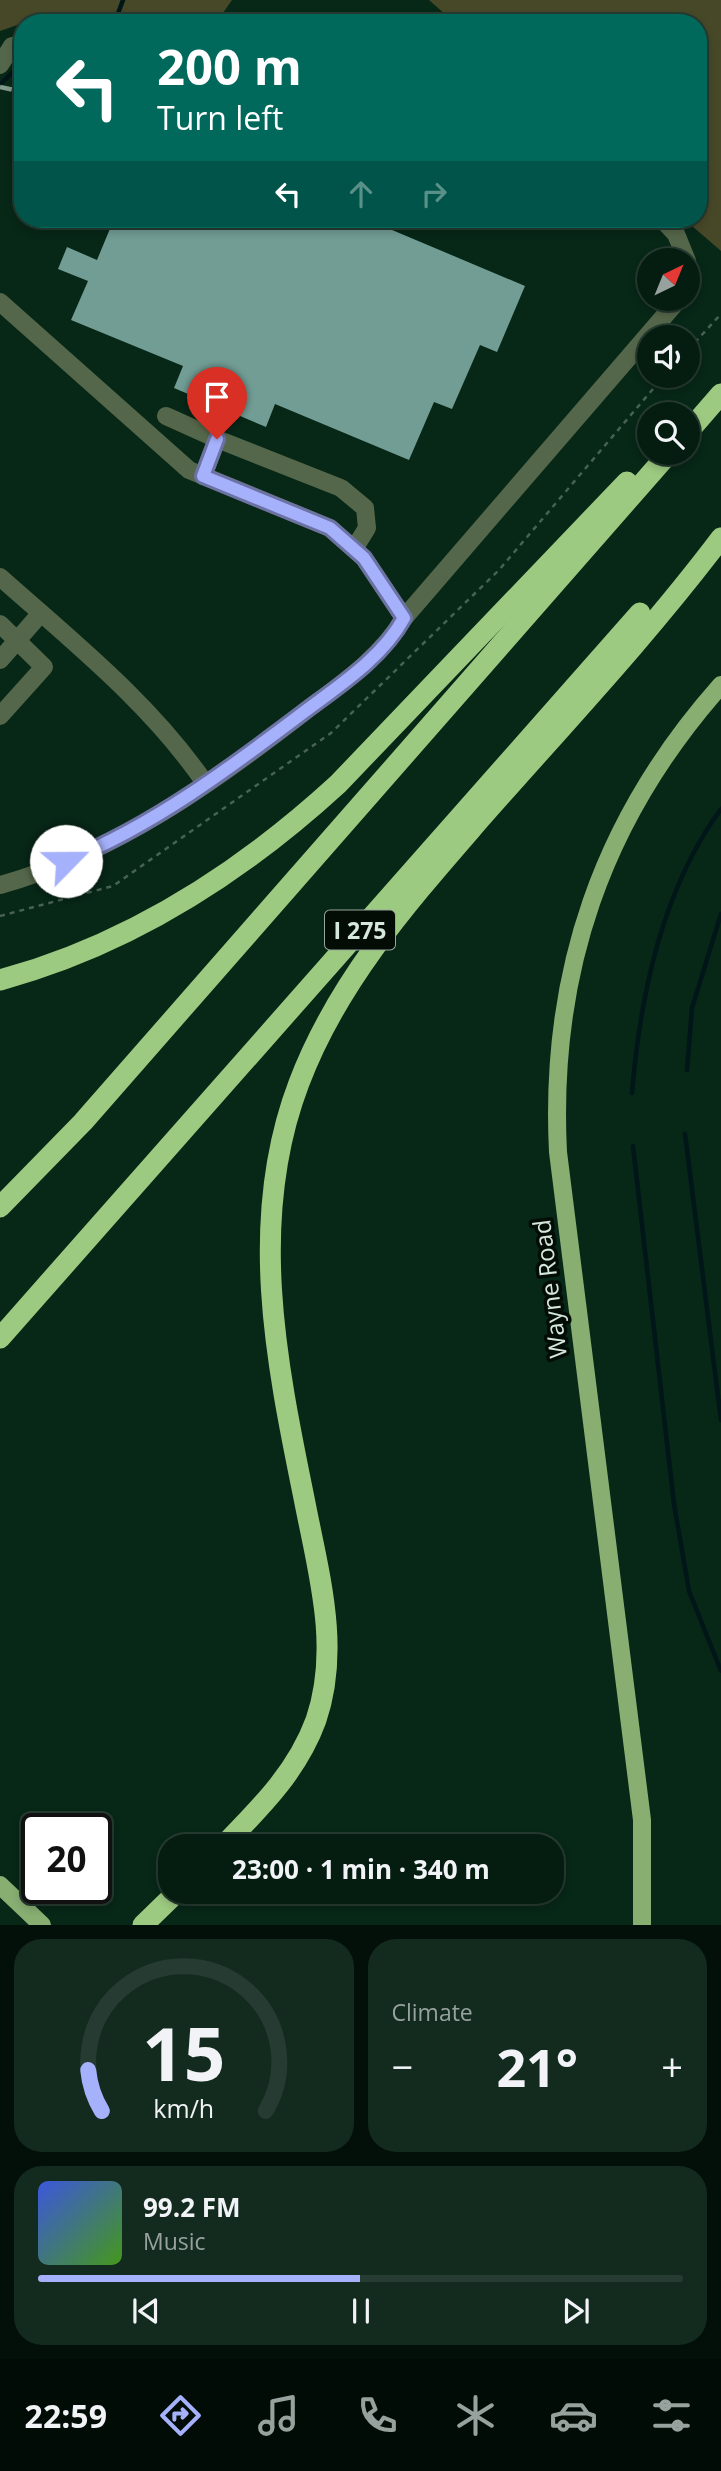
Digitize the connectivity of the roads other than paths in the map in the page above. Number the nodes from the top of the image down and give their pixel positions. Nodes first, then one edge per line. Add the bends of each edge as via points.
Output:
1 (14, 46) edge
2 (0, 65) edge
3 (671, 228) edge
4 (682, 248) edge
5 (0, 302) edge
6 (668, 312) edge
7 (721, 392) edge
8 (700, 412) edge
9 (166, 416) dead end
10 (700, 417) edge
11 (217, 439) junction
12 (644, 465) edge
13 (658, 465) edge
14 (203, 476) junction
15 (721, 522) edge
16 (721, 538) edge
17 (354, 550) junction
18 (0, 577) edge
19 (41, 613) junction
20 (404, 618) junction
21 (0, 624) edge
22 (18, 640) junction
23 (0, 660) edge
24 (721, 685) edge
25 (0, 716) edge
26 (205, 783) junction
27 (0, 886) edge
28 (0, 980) edge
29 (0, 1207) edge
30 (0, 1338) edge
31 (234, 1834) edge
32 (0, 1885) edge
33 (165, 1904) edge
34 (41, 1925) edge
35 (143, 1925) edge
36 (642, 1925) edge

1 - 2 lane
3 - 4 lane
5 - 14 lane via 127,417 189,470
6 - 20 lane
7 - 8 highway
7 - 10 highway
9 - 11 lane
11 - 14 lane
11 - 17 lane via 341,488 365,508 367,528
12 - 28 highway via 338,784 292,826 186,901 120,935 37,970
13 - 29 highway via 83,1122
14 - 17 lane via 330,528
15 - 30 highway, I 275
16 - 31 highway via 366,957 328,1019 298,1085 270,1213 269,1270 285,1407 327,1625 328,1668 317,1718 290,1773
17 - 20 lane
18 - 19 lane
19 - 22 lane
19 - 26 lane via 176,740
20 - 26 lane via 357,672
21 - 22 lane
22 - 23 lane
22 - 25 lane via 44,667
24 - 36 main road, Wayne Road via 650,777 612,848 571,968 558,1061 558,1152 642,1820
26 - 27 lane via 158,816 91,851
32 - 34 main road
33 - 35 highway

